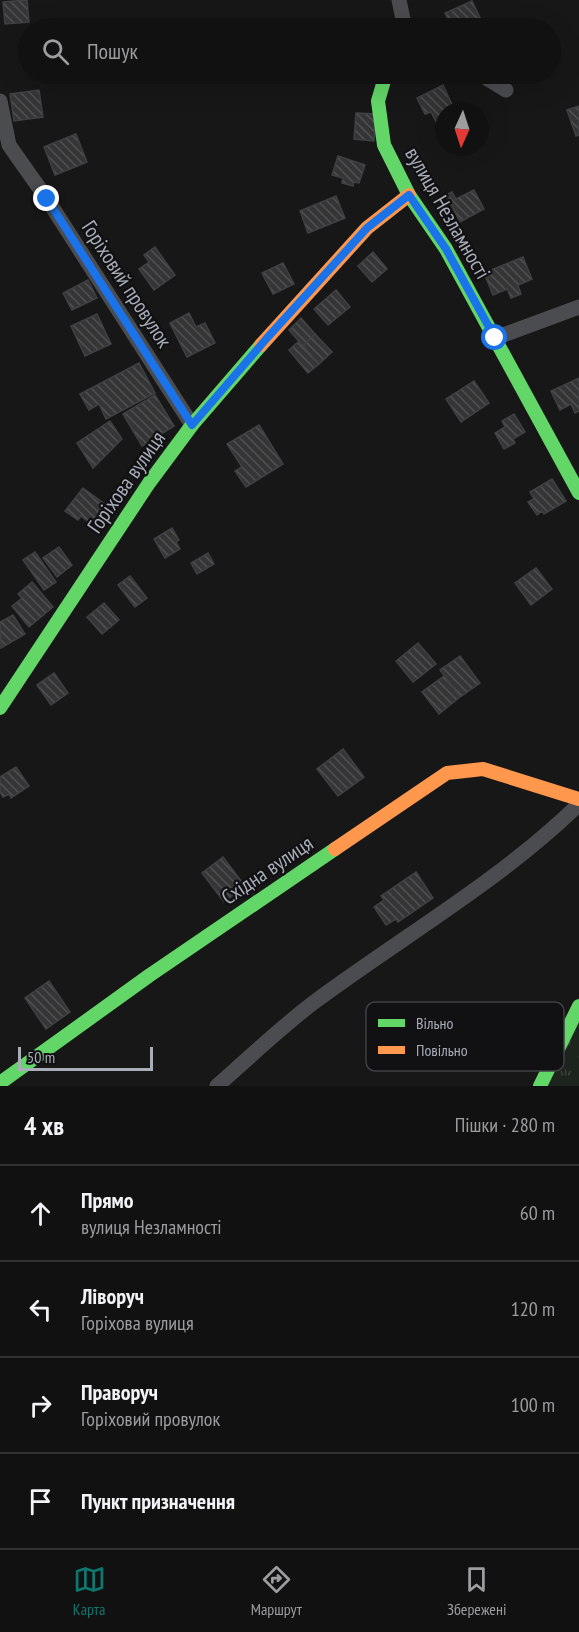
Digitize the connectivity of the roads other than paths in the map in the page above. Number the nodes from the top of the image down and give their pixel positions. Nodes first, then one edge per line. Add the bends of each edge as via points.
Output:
1 (399, 0) edge
2 (404, 18) edge
3 (383, 84) edge
4 (496, 84) edge
5 (506, 90) dead end
6 (0, 101) edge
7 (409, 195) junction
8 (579, 307) edge
9 (495, 338) junction
10 (192, 425) junction
11 (579, 494) edge
12 (0, 708) edge
13 (579, 799) edge
14 (579, 804) edge
15 (579, 1006) edge
16 (564, 1038) edge
17 (548, 1071) edge
18 (0, 1083) edge
19 (216, 1086) edge
20 (541, 1086) edge

1 - 2 street
3 - 7 street, вулиця Незламності via 378,101 384,145
4 - 5 street
6 - 10 street, Горіховий провулок via 9,145
7 - 9 street, вулиця Незламності via 446,249
7 - 10 street, Горіхова вулиця via 367,228
8 - 9 street
9 - 11 street, вулиця Незламності
10 - 12 street, Горіхова вулиця via 149,483
13 - 18 street, Східна вулиця via 483,769 447,773 150,975
14 - 19 street via 547,835 493,876 315,1001
15 - 16 street
17 - 20 street

